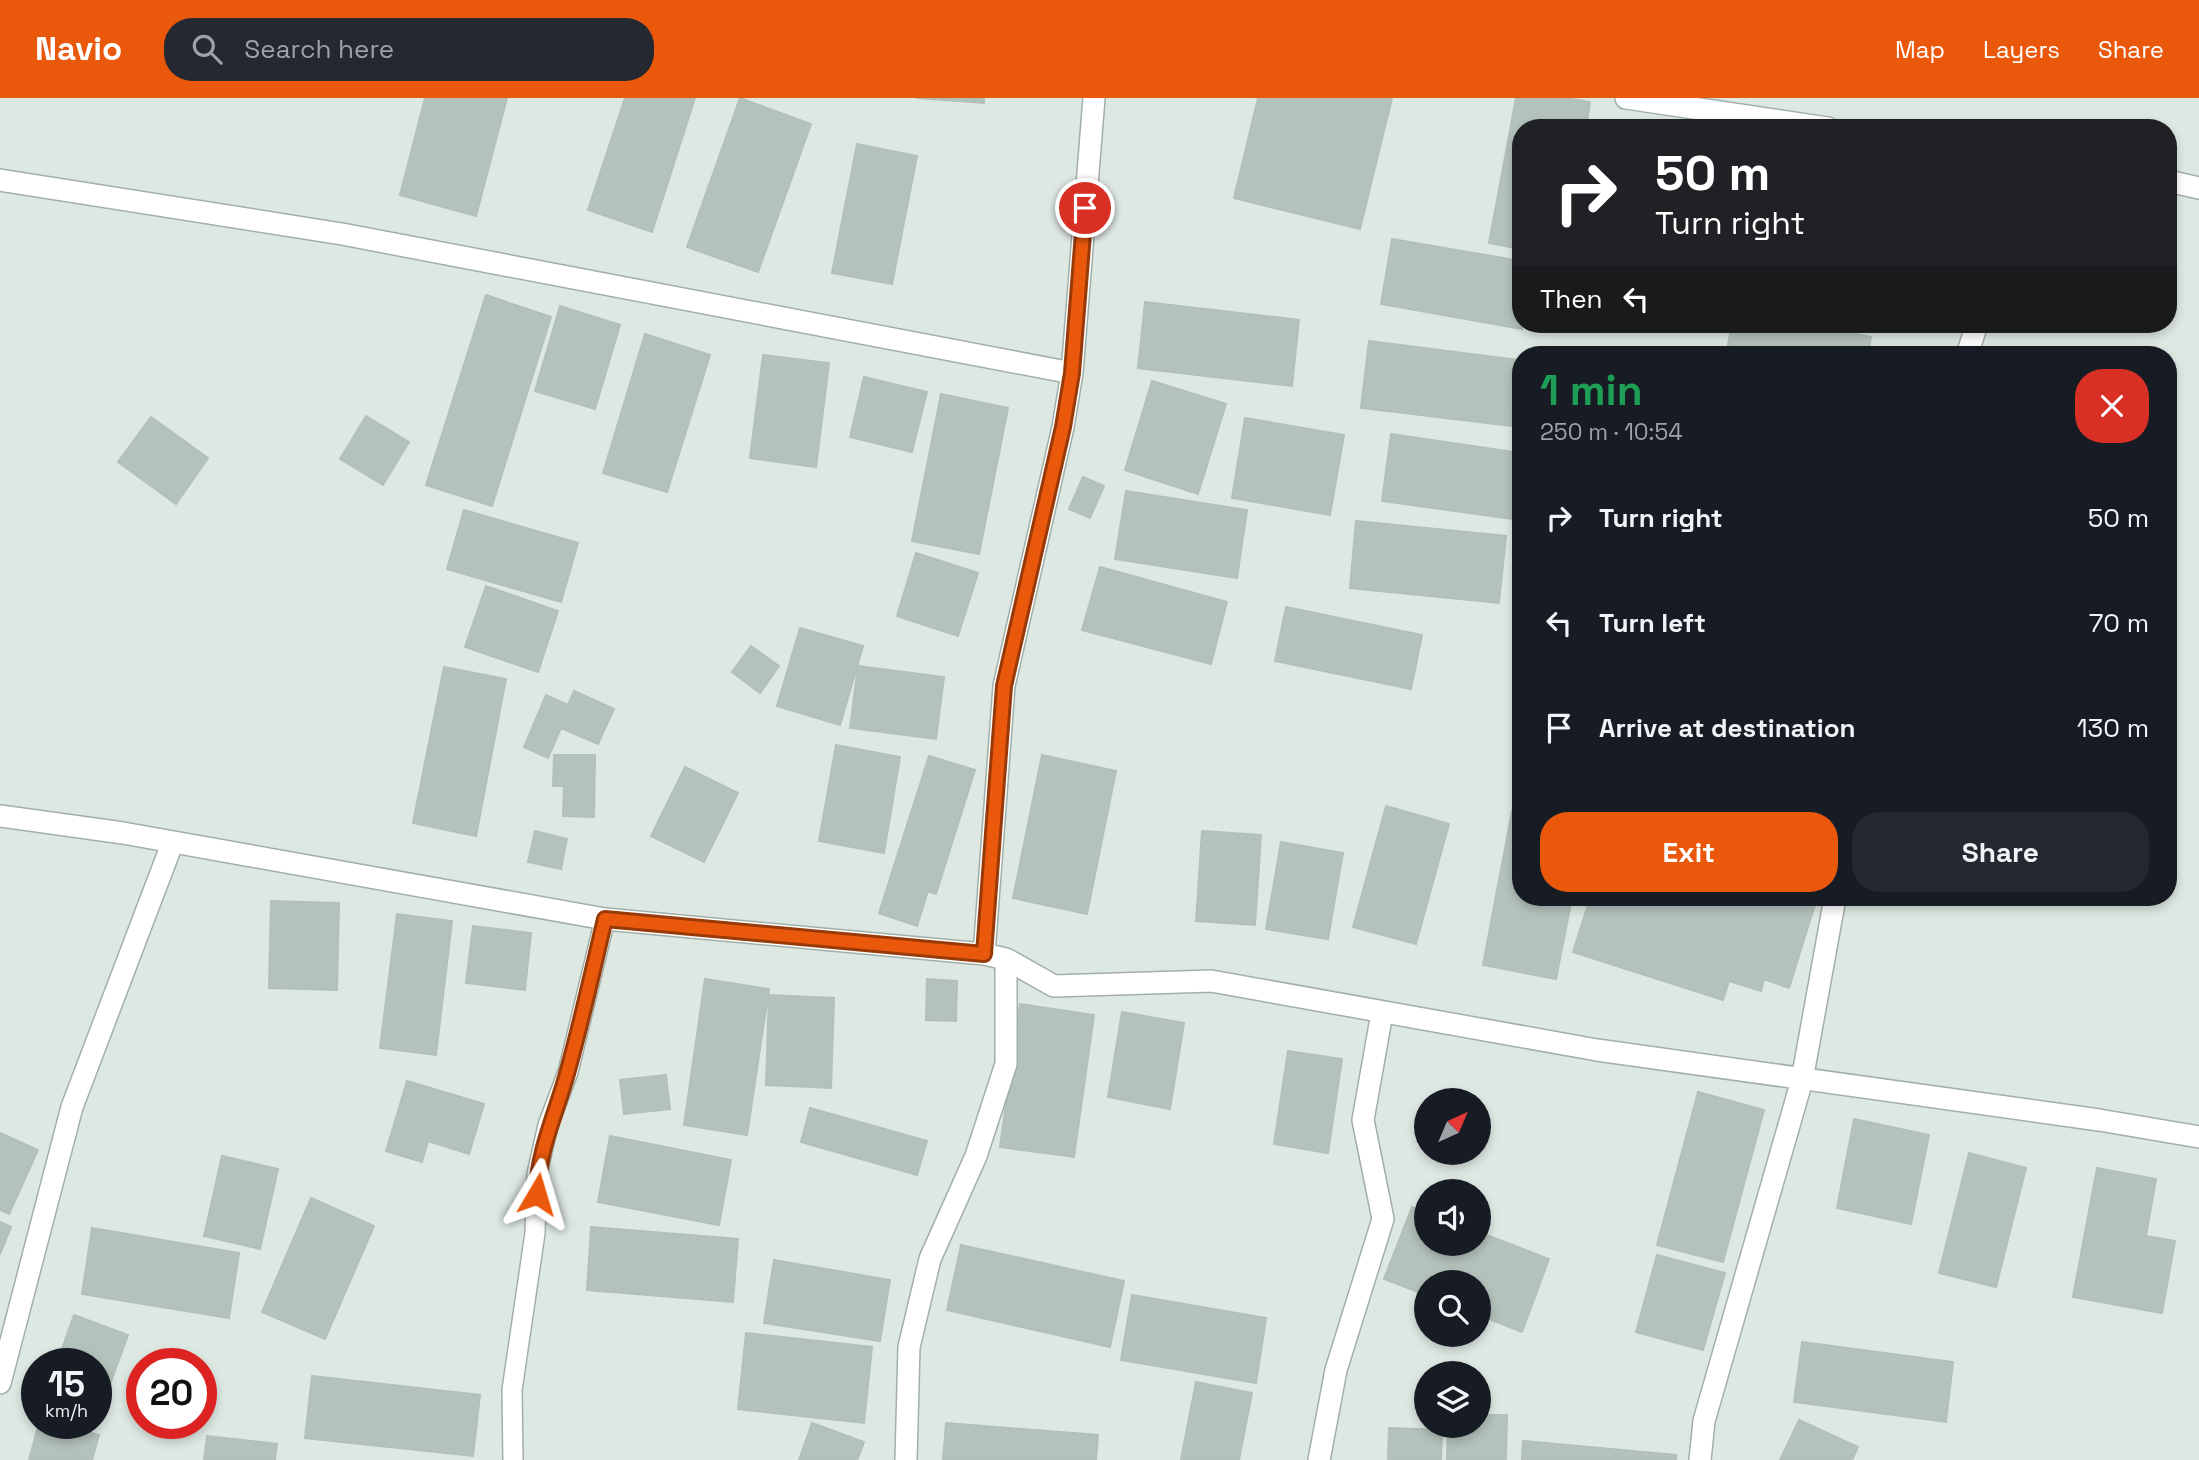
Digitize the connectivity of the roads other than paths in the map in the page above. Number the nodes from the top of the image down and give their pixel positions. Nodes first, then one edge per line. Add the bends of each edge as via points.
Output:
1 (1094, 98) edge
2 (1626, 98) edge
3 (1767, 119) edge
4 (0, 180) edge
5 (2177, 183) edge
6 (2199, 188) edge
7 (1072, 373) junction
8 (0, 816) edge
9 (172, 844) junction
10 (1834, 906) edge
11 (605, 919) junction
12 (984, 954) junction
13 (1006, 959) junction
14 (1381, 1013) junction
15 (1802, 1080) junction
16 (2199, 1137) edge
17 (0, 1383) edge
18 (513, 1460) edge
19 (906, 1460) edge
20 (1319, 1460) edge
21 (1700, 1460) edge

1 - 7 street
2 - 3 street
4 - 7 street via 342,234
5 - 6 street
7 - 12 street via 1004,686
8 - 9 street
9 - 11 street
9 - 17 street via 72,1107
10 - 15 street
11 - 12 street
11 - 18 lane via 568,1072 548,1125 537,1174 535,1233 512,1390
12 - 13 street
13 - 14 street via 1054,986 1211,981
13 - 19 street via 1006,1064 976,1156 930,1259 909,1347
14 - 15 street
14 - 20 street via 1363,1120 1383,1219 1336,1370
15 - 16 street
15 - 21 street via 1704,1421

